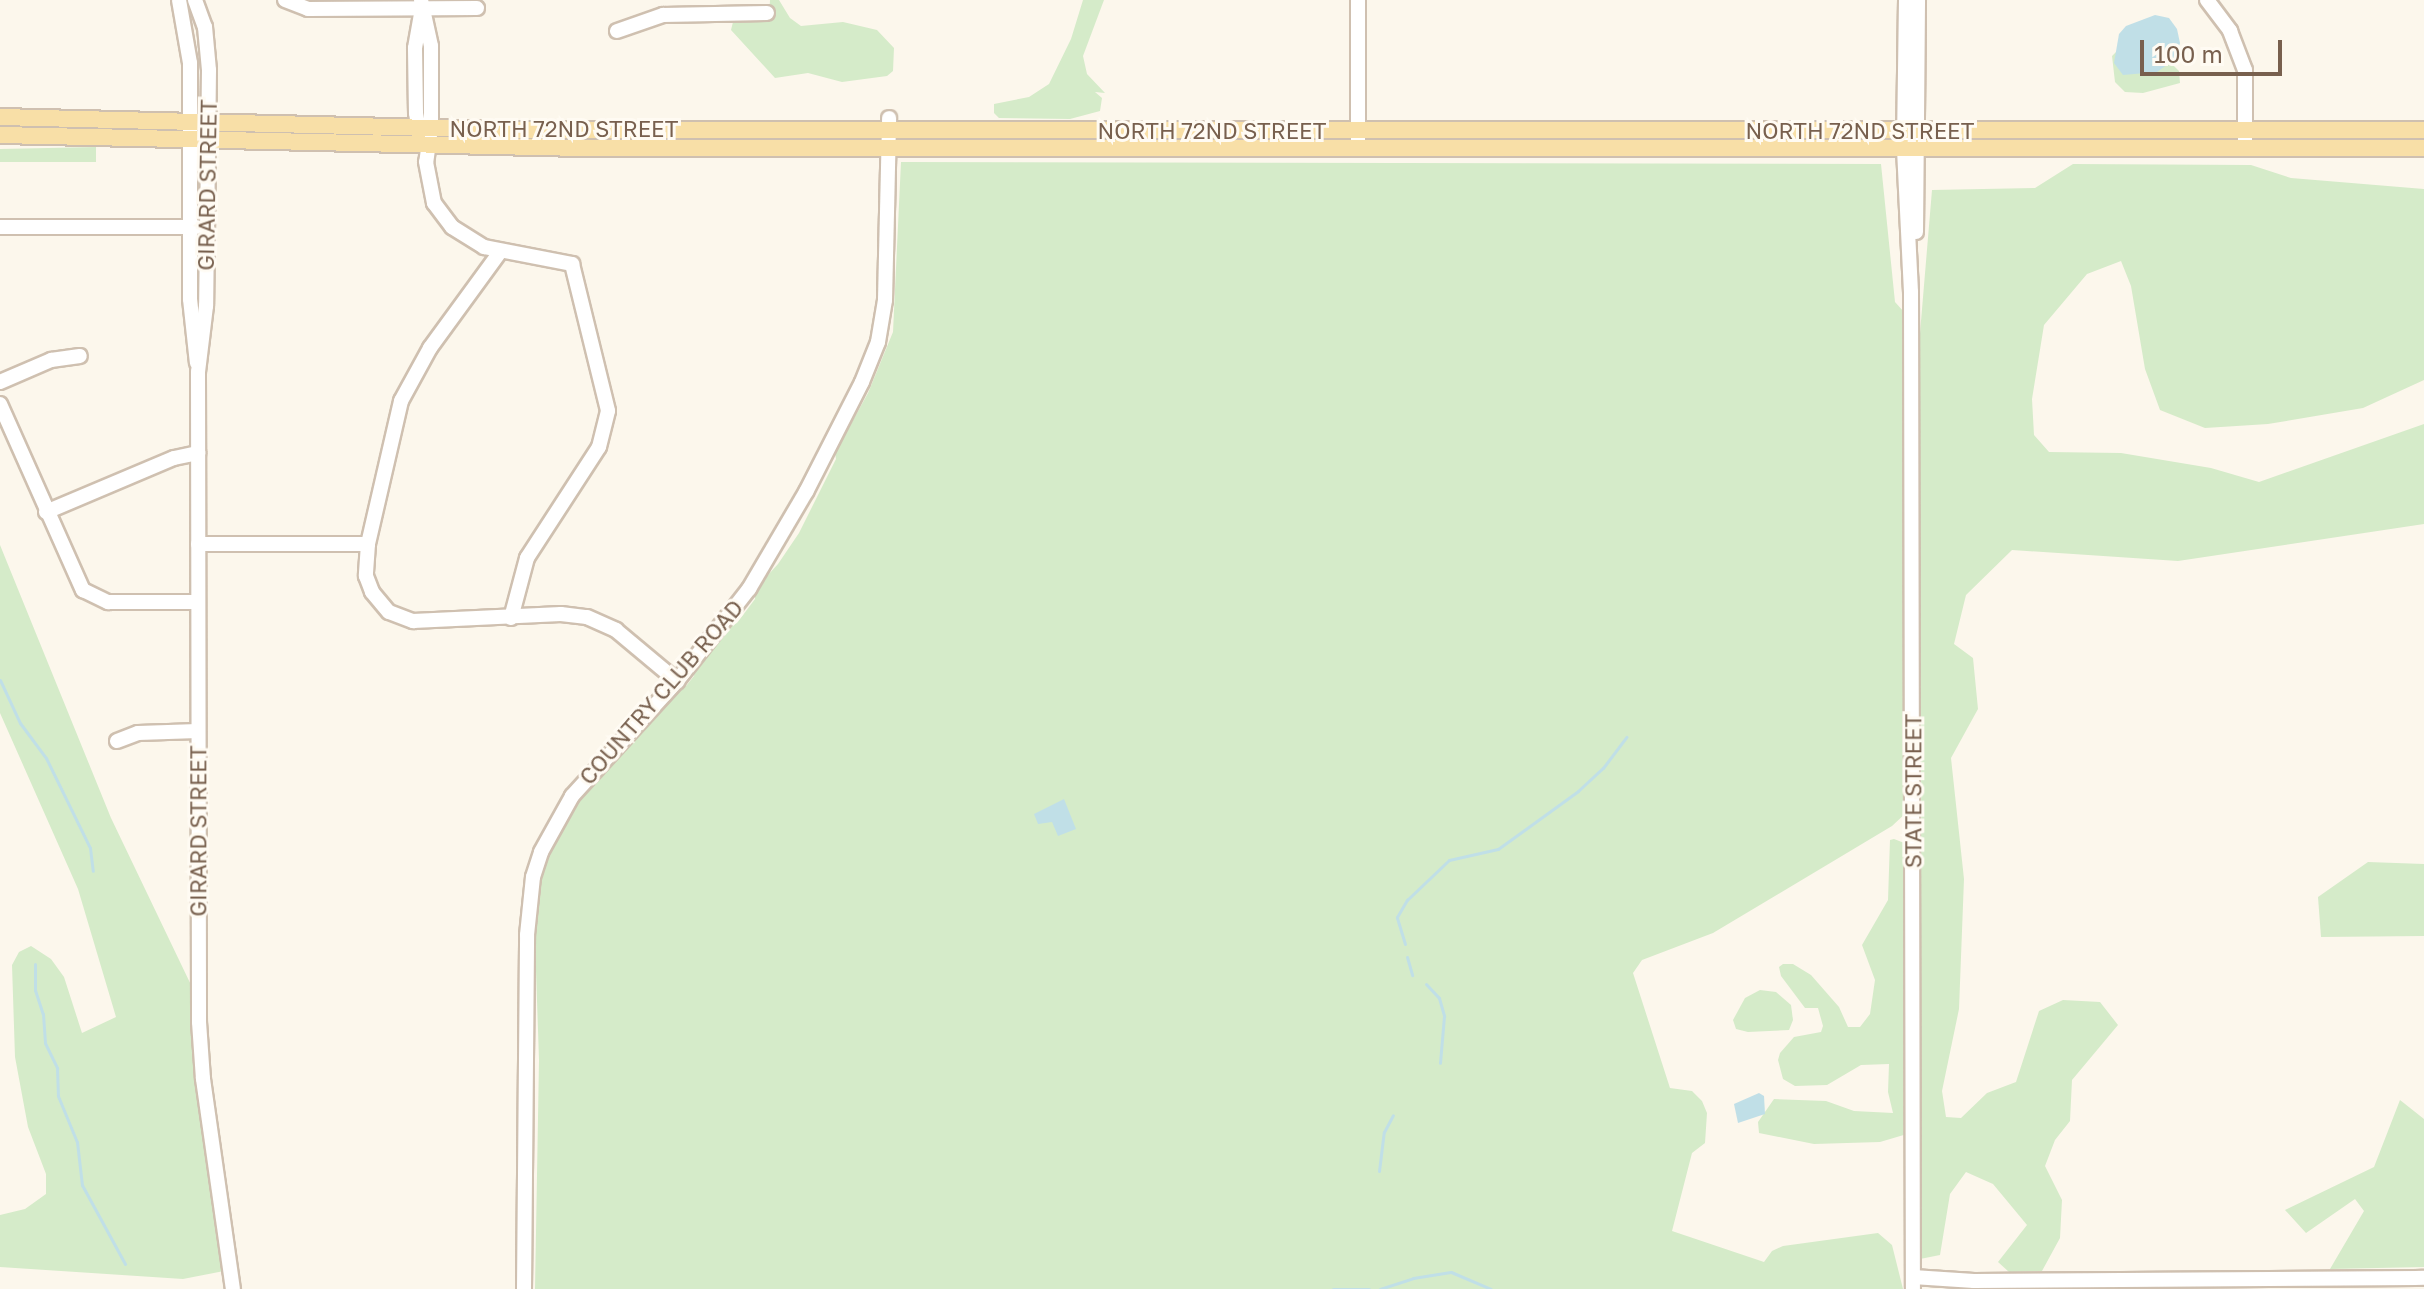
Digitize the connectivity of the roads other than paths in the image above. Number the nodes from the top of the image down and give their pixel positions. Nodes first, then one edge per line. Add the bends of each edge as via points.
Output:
1 (179, 0) edge
2 (195, 0) edge
3 (286, 0) edge
4 (1358, 0) edge
5 (1906, 0) edge
6 (1918, 0) edge
7 (2207, 0) edge
8 (422, 4) edge
9 (710, 7) edge
10 (477, 8) dead end
11 (767, 13) dead end
12 (617, 31) dead end
13 (0, 117) edge
14 (190, 119) junction
15 (208, 120) junction
16 (424, 128) junction
17 (2424, 130) edge
18 (1358, 131) junction
19 (1911, 131) junction
20 (2245, 131) junction
21 (889, 132) junction
22 (0, 135) edge
23 (190, 137) junction
24 (207, 138) junction
25 (426, 147) junction
26 (2245, 148) junction
27 (2424, 148) edge
28 (1358, 149) junction
29 (1911, 149) junction
30 (206, 226) junction
31 (0, 227) edge
32 (190, 227) junction
33 (500, 252) junction
34 (80, 356) dead end
35 (198, 372) junction
36 (0, 382) edge
37 (0, 404) edge
38 (198, 453) junction
39 (46, 512) junction
40 (198, 544) junction
41 (368, 544) junction
42 (198, 602) junction
43 (511, 618) junction
44 (677, 681) junction
45 (198, 731) junction
46 (117, 741) dead end
47 (2424, 1278) edge
48 (1913, 1283) edge
49 (233, 1289) edge
50 (524, 1289) edge

1 - 14 street, GIRARD STREET via 190,50
2 - 15 street, GIRARD STREET via 208,47
3 - 8 street via 308,9
4 - 18 street
5 - 19 street, STATE STREET
6 - 19 street, STATE STREET
7 - 20 street via 2239,49 2245,70
8 - 10 street
8 - 16 street via 431,46
9 - 11 street
9 - 12 street via 655,17
13 - 14 main road, NORTH 72ND STREET
14 - 15 main road, NORTH 72ND STREET
14 - 23 street, GIRARD STREET
15 - 16 main road, NORTH 72ND STREET
15 - 24 street, GIRARD STREET
16 - 21 main road, NORTH 72ND STREET
16 - 25 street
17 - 20 main road, NORTH 72ND STREET
18 - 19 main road, NORTH 72ND STREET
18 - 21 main road, NORTH 72ND STREET
18 - 28 street
19 - 20 main road, NORTH 72ND STREET
19 - 29 street, STATE STREET
20 - 26 street
21 - 25 main road, NORTH 72ND STREET
21 - 28 main road, NORTH 72ND STREET
21 - 44 street, COUNTRY CLUB ROAD via 886,290 871,361 773,552
22 - 23 main road, NORTH 72ND STREET
23 - 24 main road, NORTH 72ND STREET
23 - 32 street, GIRARD STREET
24 - 25 main road, NORTH 72ND STREET
24 - 30 street, GIRARD STREET
25 - 33 street via 428,183 442,215 463,235
26 - 27 main road, NORTH 72ND STREET
26 - 29 main road, NORTH 72ND STREET
28 - 29 main road, NORTH 72ND STREET
29 - 48 street, STATE STREET
30 - 32 street
30 - 35 street, GIRARD STREET via 205,332
31 - 32 street
32 - 35 street, GIRARD STREET via 191,329
33 - 41 street via 407,386
33 - 43 street via 566,261 574,267 607,424 594,457 527,558
34 - 36 street via 51,360
35 - 38 street, GIRARD STREET
37 - 39 street
38 - 39 street via 174,458
38 - 40 street, GIRARD STREET
39 - 42 street via 83,590 98,600
40 - 41 street
40 - 42 street, GIRARD STREET
41 - 43 street via 366,576 372,592 395,616 423,623
42 - 45 street, GIRARD STREET
43 - 44 street via 561,614 596,620 616,630
44 - 50 street, COUNTRY CLUB ROAD via 567,802 533,877 527,935
45 - 46 street via 147,731
45 - 49 street, GIRARD STREET via 200,1057
47 - 48 street

